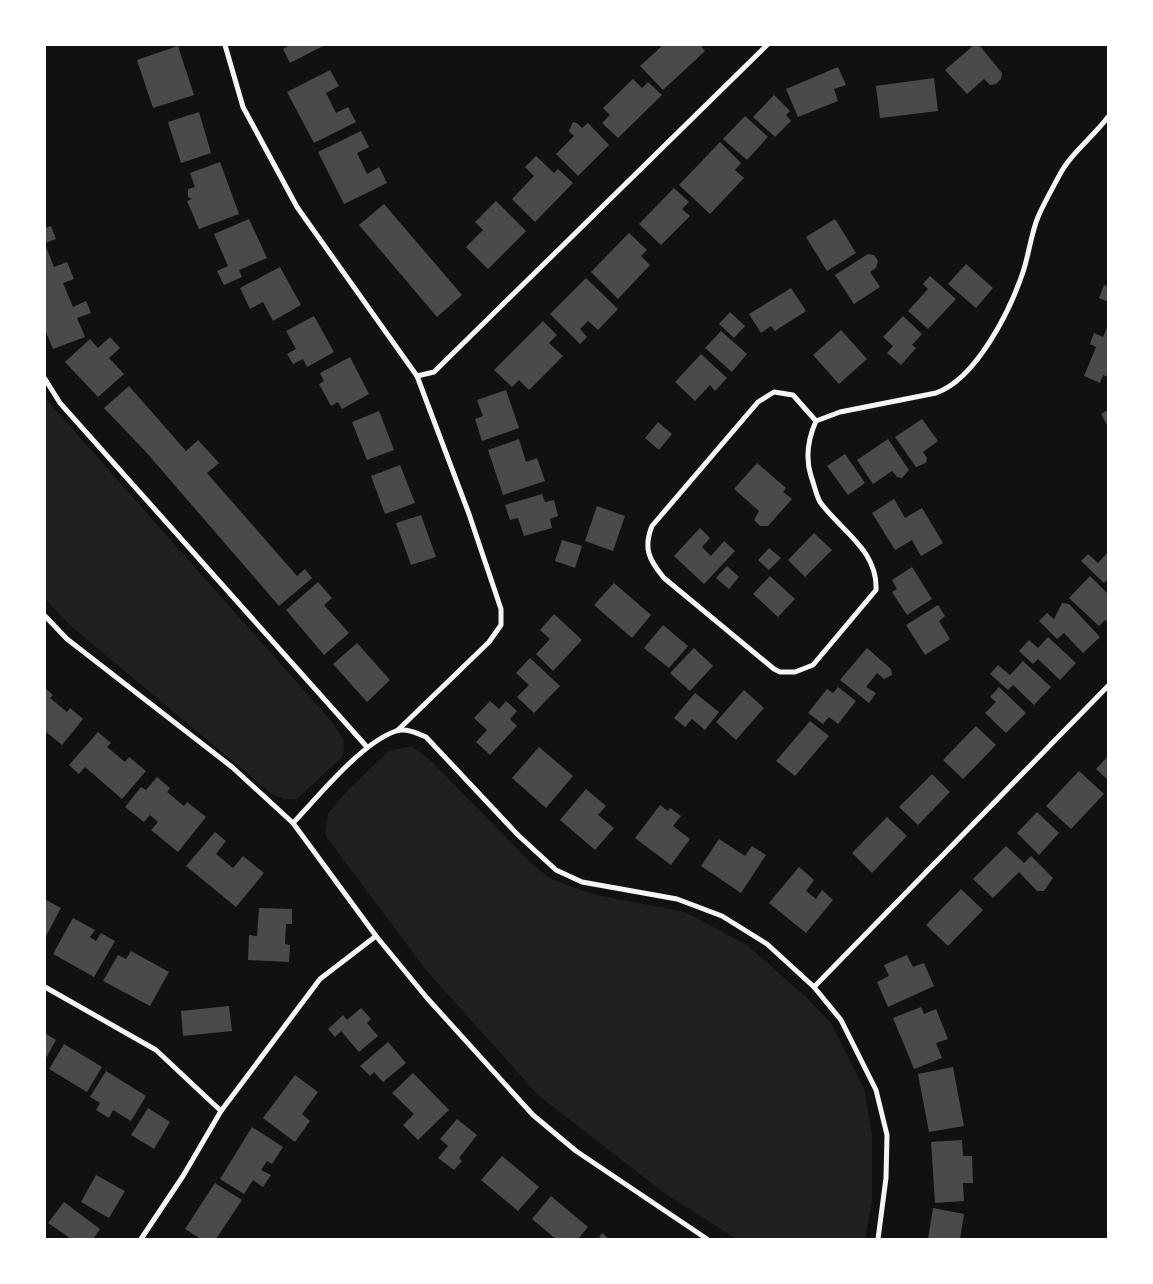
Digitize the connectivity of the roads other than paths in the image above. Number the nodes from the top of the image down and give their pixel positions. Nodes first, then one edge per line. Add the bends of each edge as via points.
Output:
1 (225, 45) edge
2 (767, 45) edge
3 (1108, 117) edge
4 (416, 376) junction
5 (45, 380) edge
6 (816, 421) junction
7 (45, 616) edge
8 (1108, 686) edge
9 (397, 731) junction
10 (367, 747) junction
11 (293, 823) junction
12 (376, 936) junction
13 (45, 987) edge
14 (814, 987) junction
15 (221, 1111) junction
16 (141, 1239) edge
17 (707, 1239) edge
18 (878, 1239) edge

1 - 4 street via 243,107 297,207
2 - 4 street via 434,372
3 - 6 street via 1060,173 1038,217 1008,309 985,348 962,377 948,389 936,393 840,412
4 - 9 street via 469,514 501,617 500,625 489,642
5 - 10 street via 60,403
6 - 6 street via 793,394 774,392 758,402 652,526 647,540 651,563 664,578 780,672 795,672 813,665 876,590 874,567 866,552 819,500 808,465 808,438
7 - 11 street via 67,639 232,767
8 - 14 street
9 - 10 street
9 - 14 street via 413,731 426,737 518,835 556,870 582,882 677,899 722,916 767,944
10 - 11 street
11 - 12 street
12 - 15 street via 320,979
12 - 17 street via 532,1115 576,1151
13 - 15 street via 156,1050
14 - 18 street via 841,1020 876,1090 887,1135 886,1178
15 - 16 street

